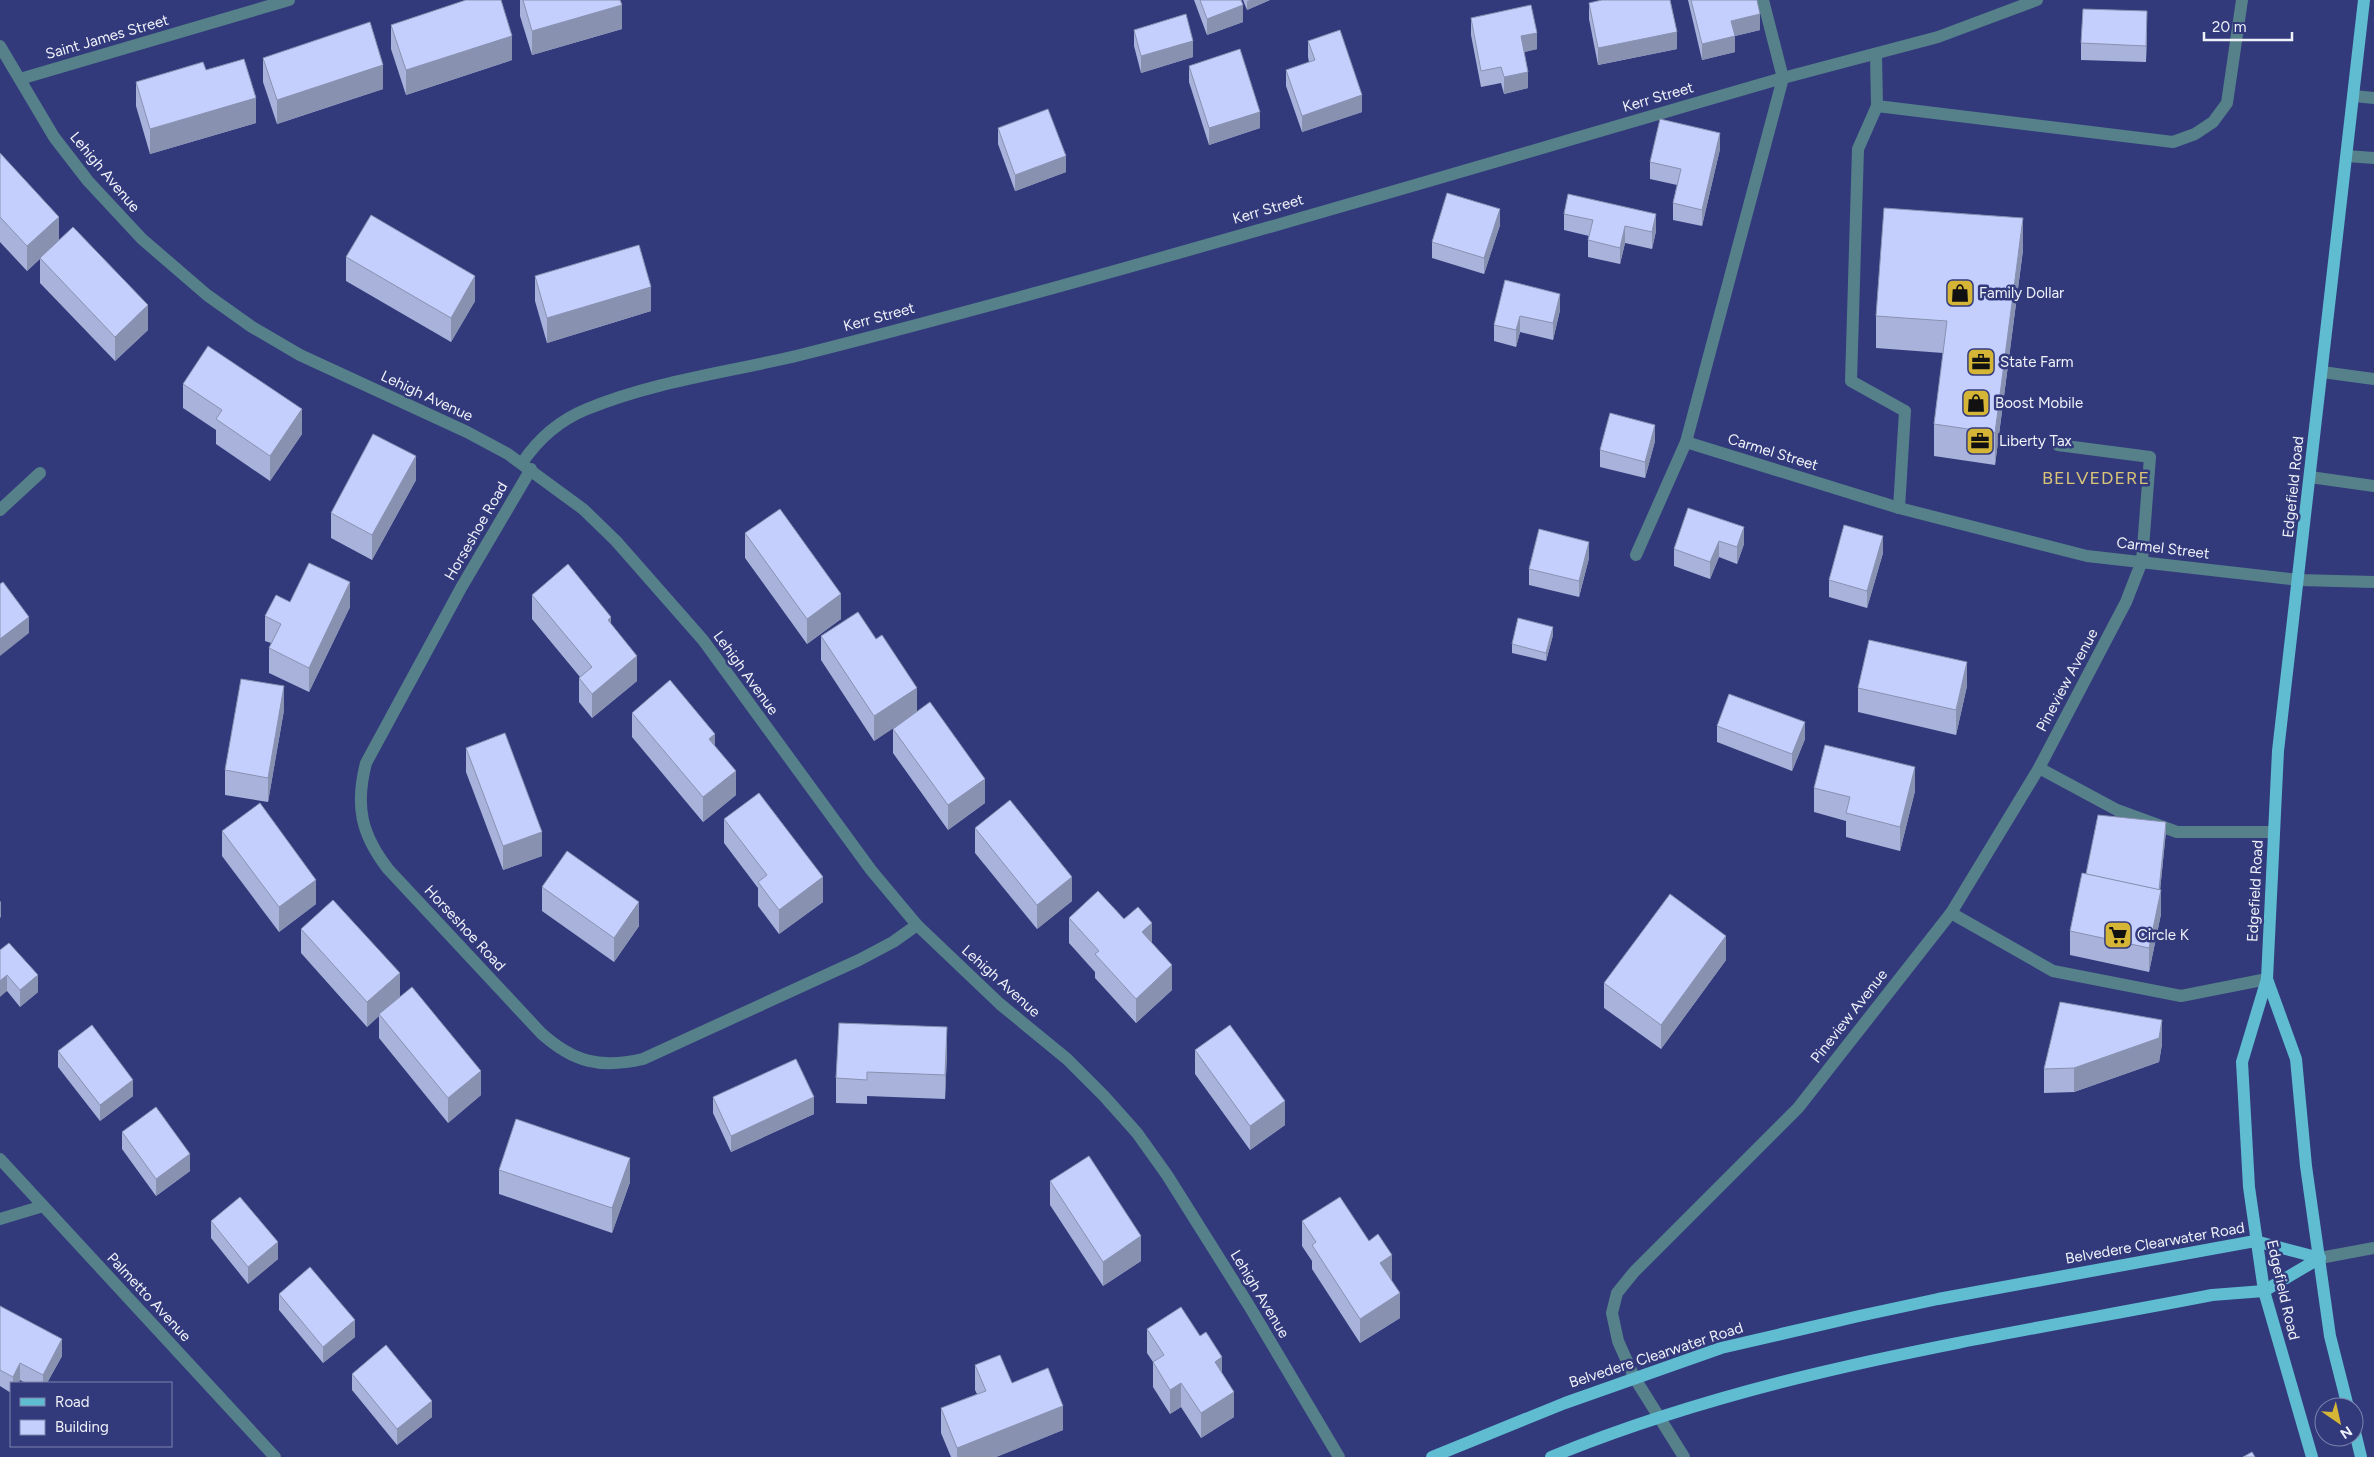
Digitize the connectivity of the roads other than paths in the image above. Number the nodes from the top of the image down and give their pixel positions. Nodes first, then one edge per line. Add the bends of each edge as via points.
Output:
1 (289, 0) edge
2 (1763, 0) edge
3 (2037, 0) edge
4 (2242, 0) edge
5 (2364, 0) edge
6 (0, 46) edge
7 (1876, 55) junction
8 (1783, 78) junction
9 (20, 79) junction
10 (2354, 96) junction
11 (2374, 98) edge
12 (1877, 106) junction
13 (2347, 156) junction
14 (2374, 158) edge
15 (2322, 372) junction
16 (2374, 379) edge
17 (1686, 442) junction
18 (2058, 444) dead end
19 (526, 466) junction
20 (40, 473) dead end
21 (2310, 477) junction
22 (2374, 486) edge
23 (1899, 508) junction
24 (0, 510) edge
25 (1636, 555) dead end
26 (2142, 561) junction
27 (2299, 580) junction
28 (2374, 582) edge
29 (2039, 768) junction
30 (2274, 832) junction
31 (1951, 913) junction
32 (917, 925) junction
33 (2267, 979) junction
34 (0, 1158) edge
35 (43, 1206) junction
36 (0, 1219) edge
37 (2255, 1241) junction
38 (2374, 1248) edge
39 (2320, 1258) junction
40 (2264, 1291) junction
41 (1634, 1377) junction
42 (2345, 1397) edge
43 (1661, 1417) junction
44 (275, 1457) edge
45 (1339, 1457) edge
46 (1432, 1457) edge
47 (1551, 1457) edge
48 (1684, 1457) edge
49 (2312, 1457) edge

1 - 9 street, Saint James Street
2 - 8 street
3 - 7 street, Kerr Street via 1938,37
4 - 12 street via 2227,103 2213,122 2195,134 2173,142
5 - 10 main road, Edgefield Road
6 - 9 street, Lehigh Avenue
7 - 8 street, Kerr Street
7 - 12 street
8 - 17 street
8 - 19 street, Kerr Street via 1015,298 611,401 561,423 534,444
9 - 19 street, Lehigh Avenue via 54,137 88,181 148,244 207,295 300,354 467,432
10 - 11 street
10 - 13 main road, Edgefield Road
12 - 23 street via 1858,149 1851,381 1905,411
13 - 14 street
13 - 15 main road, Edgefield Road
15 - 16 street
15 - 21 main road, Edgefield Road
17 - 23 street, Carmel Street
17 - 25 street
18 - 26 street, Pineview Avenue via 2150,457
19 - 32 street, Lehigh Avenue via 582,509 616,541 703,640 871,870
19 - 32 street, Horseshoe Road via 366,763 360,785 360,808 365,831 388,869 557,1048 598,1064 643,1060 859,960
20 - 24 street
21 - 22 street
21 - 27 main road, Edgefield Road
23 - 26 street, Carmel Street via 2087,556
26 - 27 street, Carmel Street
26 - 29 street, Pineview Avenue via 2126,602
27 - 28 street, Carmel Street
27 - 30 main road, Edgefield Road via 2278,751
29 - 30 street via 2116,810 2177,832
29 - 31 street, Pineview Avenue
30 - 33 main road, Edgefield Road
31 - 33 street via 2053,971 2181,996
31 - 41 street, Pineview Avenue via 1798,1108 1634,1272 1617,1293 1612,1313 1618,1340
32 - 45 street, Lehigh Avenue via 1000,1004 1067,1059 1137,1133 1202,1231
33 - 37 main road, Edgefield Road via 2242,1062
33 - 39 main road, Edgefield Road via 2296,1059 2306,1166
34 - 35 street, Palmetto Avenue
35 - 36 street
35 - 44 street, Palmetto Avenue
37 - 39 main road, Belvedere Clearwater Road
37 - 40 main road, Edgefield Road
37 - 41 main road, Belvedere Clearwater Road via 1858,1316 1721,1348
38 - 39 street
39 - 40 main road
39 - 42 main road, Edgefield Road via 2330,1336
40 - 43 main road via 2212,1294 1830,1368
40 - 49 main road, Edgefield Road
41 - 43 street, Pineview Avenue
41 - 46 main road, Belvedere Clearwater Road
43 - 47 main road
43 - 48 street, Pineview Avenue

